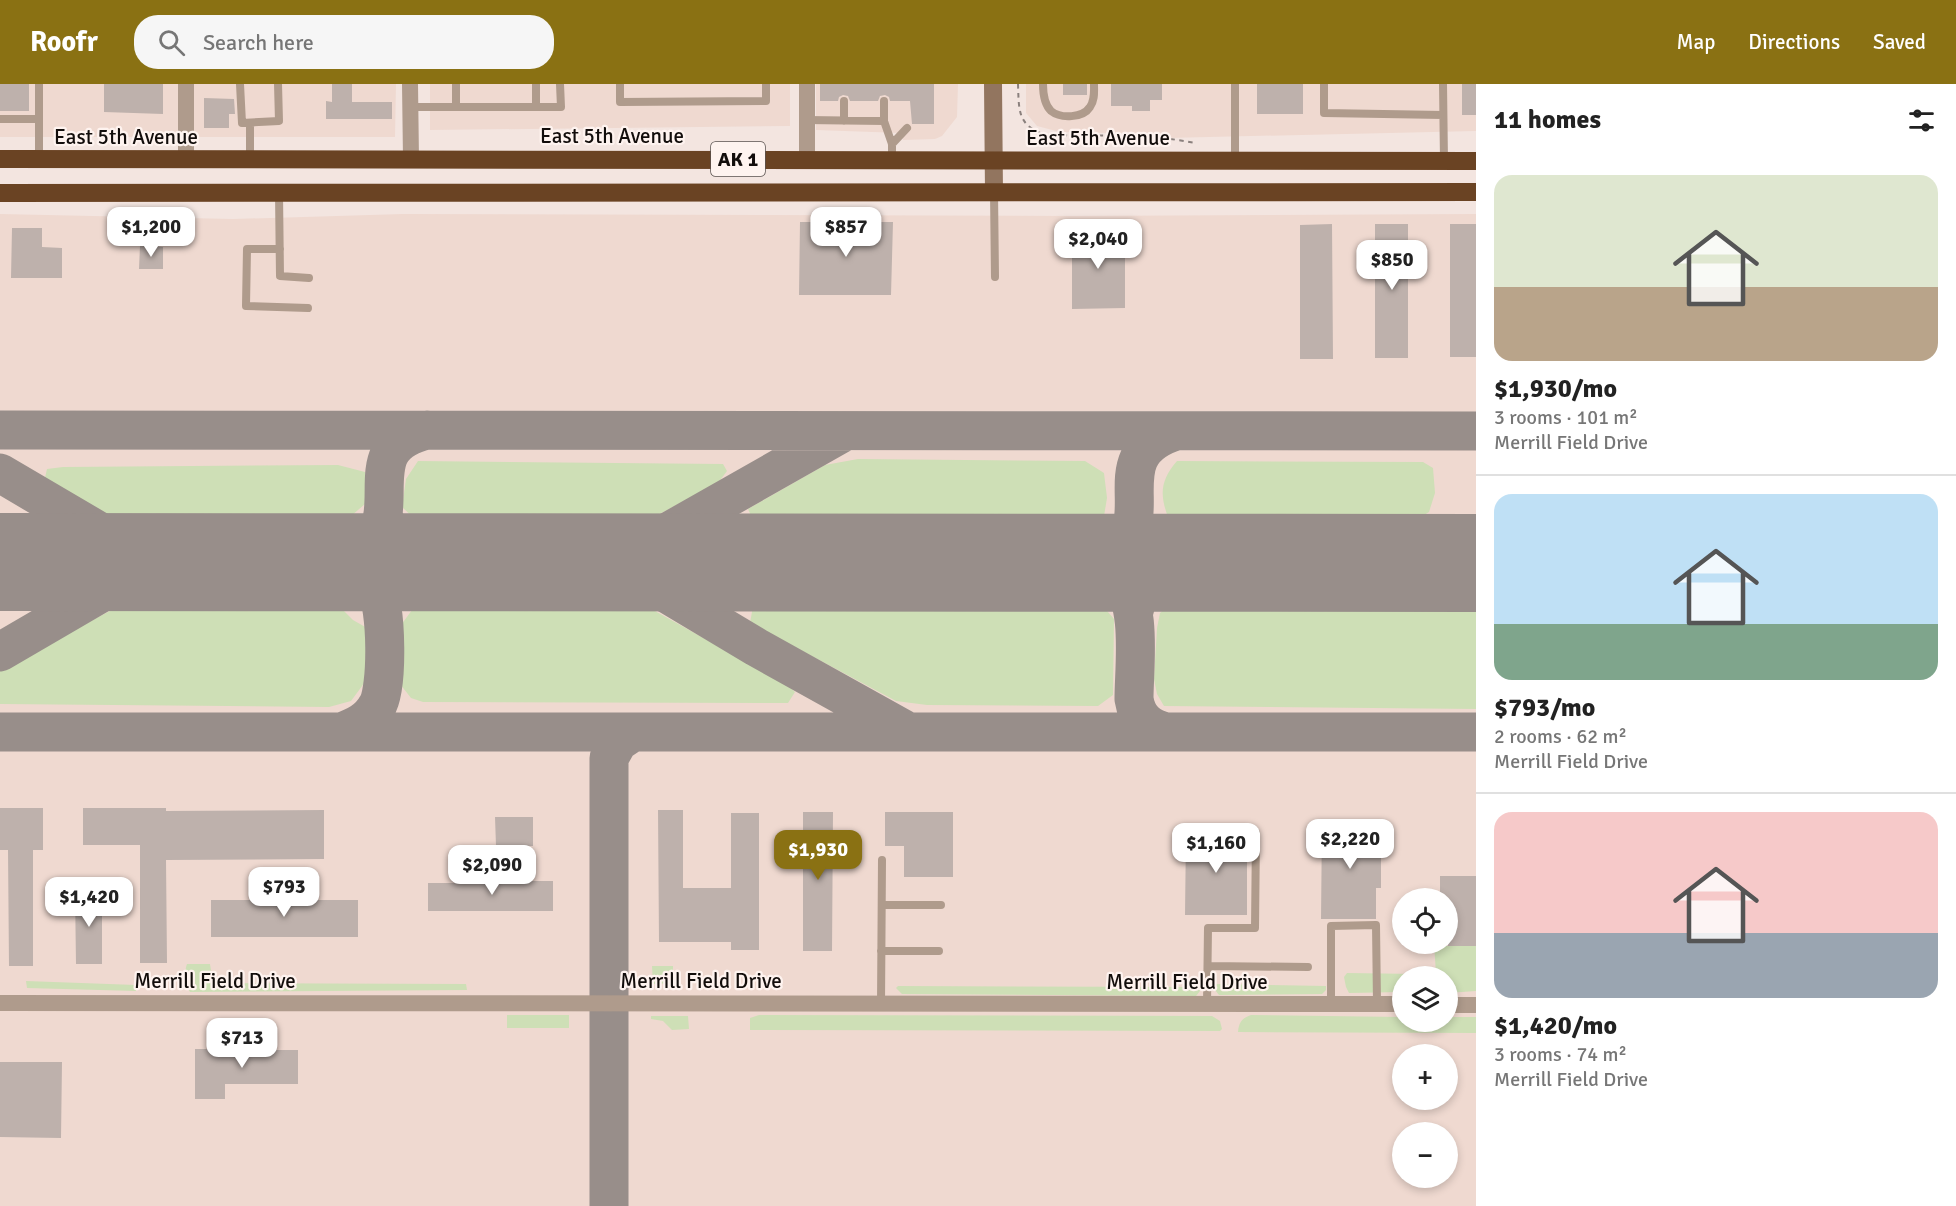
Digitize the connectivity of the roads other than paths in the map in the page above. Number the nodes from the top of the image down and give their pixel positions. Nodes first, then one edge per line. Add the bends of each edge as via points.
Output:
1 (39, 84) edge
2 (186, 84) edge
3 (240, 84) edge
4 (278, 84) edge
5 (410, 84) edge
6 (456, 84) edge
7 (536, 84) edge
8 (560, 84) edge
9 (620, 84) edge
10 (766, 84) edge
11 (807, 84) edge
12 (993, 84) edge
13 (1043, 84) edge
14 (1094, 84) edge
15 (1235, 84) edge
16 (1324, 84) edge
17 (1443, 84) edge
18 (844, 101) dead end
19 (884, 101) dead end
20 (411, 107) junction
21 (456, 107) junction
22 (536, 107) junction
23 (1443, 115) junction
24 (0, 119) edge
25 (38, 119) junction
26 (806, 120) junction
27 (844, 121) junction
28 (885, 121) junction
29 (250, 123) junction
30 (907, 128) dead end
31 (892, 152) junction
32 (0, 159) edge
33 (39, 159) junction
34 (250, 159) junction
35 (411, 159) junction
36 (807, 159) junction
37 (186, 160) junction
38 (993, 160) junction
39 (1235, 160) junction
40 (1444, 161) junction
41 (1476, 161) edge
42 (279, 192) junction
43 (994, 192) junction
44 (1476, 192) edge
45 (0, 193) edge
46 (280, 249) junction
47 (995, 277) dead end
48 (309, 278) dead end
49 (308, 308) dead end
50 (1256, 833) dead end
51 (882, 860) dead end
52 (882, 905) junction
53 (941, 905) dead end
54 (881, 951) junction
55 (939, 951) dead end
56 (1208, 966) junction
57 (1308, 967) dead end
58 (0, 1003) edge
59 (881, 1004) junction
60 (1331, 1004) junction
61 (1377, 1004) junction
62 (1392, 1004) edge
63 (1207, 1005) junction
64 (1458, 1005) edge
65 (1476, 1005) edge

1 - 25 lane
2 - 37 street
3 - 29 lane via 242,123
4 - 29 lane via 279,121
5 - 20 street
6 - 21 lane
7 - 22 lane
8 - 22 lane via 561,107
9 - 10 lane via 620,102 766,101
11 - 26 street
12 - 38 street
13 - 14 lane via 1045,103 1051,111 1070,117 1090,108
15 - 39 lane
16 - 23 lane via 1324,113
17 - 23 lane
18 - 27 lane
19 - 28 lane
20 - 21 lane
20 - 35 street
21 - 22 lane
23 - 40 lane
24 - 25 lane
25 - 33 lane
26 - 27 lane
26 - 36 street
27 - 28 lane
28 - 31 lane
29 - 34 lane
30 - 31 lane
31 - 36 highway, East 5th Avenue / AK 1
31 - 38 highway, East 5th Avenue / AK 1
32 - 33 highway, East 5th Avenue / AK 1
33 - 37 highway, East 5th Avenue / AK 1
34 - 35 highway, East 5th Avenue / AK 1
34 - 37 highway, East 5th Avenue / AK 1
35 - 36 highway, East 5th Avenue / AK 1
38 - 39 highway, East 5th Avenue / AK 1
38 - 43 street
39 - 40 highway, East 5th Avenue / AK 1
40 - 41 highway, East 5th Avenue / AK 1
42 - 43 highway, AK 1
42 - 45 highway, AK 1
42 - 46 lane
43 - 44 highway, AK 1
43 - 47 lane
46 - 48 lane via 280,276
46 - 49 lane via 247,249 246,306
50 - 56 lane via 1255,928 1208,928
51 - 52 lane
52 - 53 lane
52 - 54 lane
54 - 55 lane
54 - 59 lane
56 - 57 lane
56 - 63 lane
58 - 59 street, Merrill Field Drive
59 - 63 street, Merrill Field Drive
60 - 61 street, Merrill Field Drive
60 - 61 lane via 1331,926 1376,925
60 - 63 street, Merrill Field Drive
61 - 62 street, Merrill Field Drive
64 - 65 street

